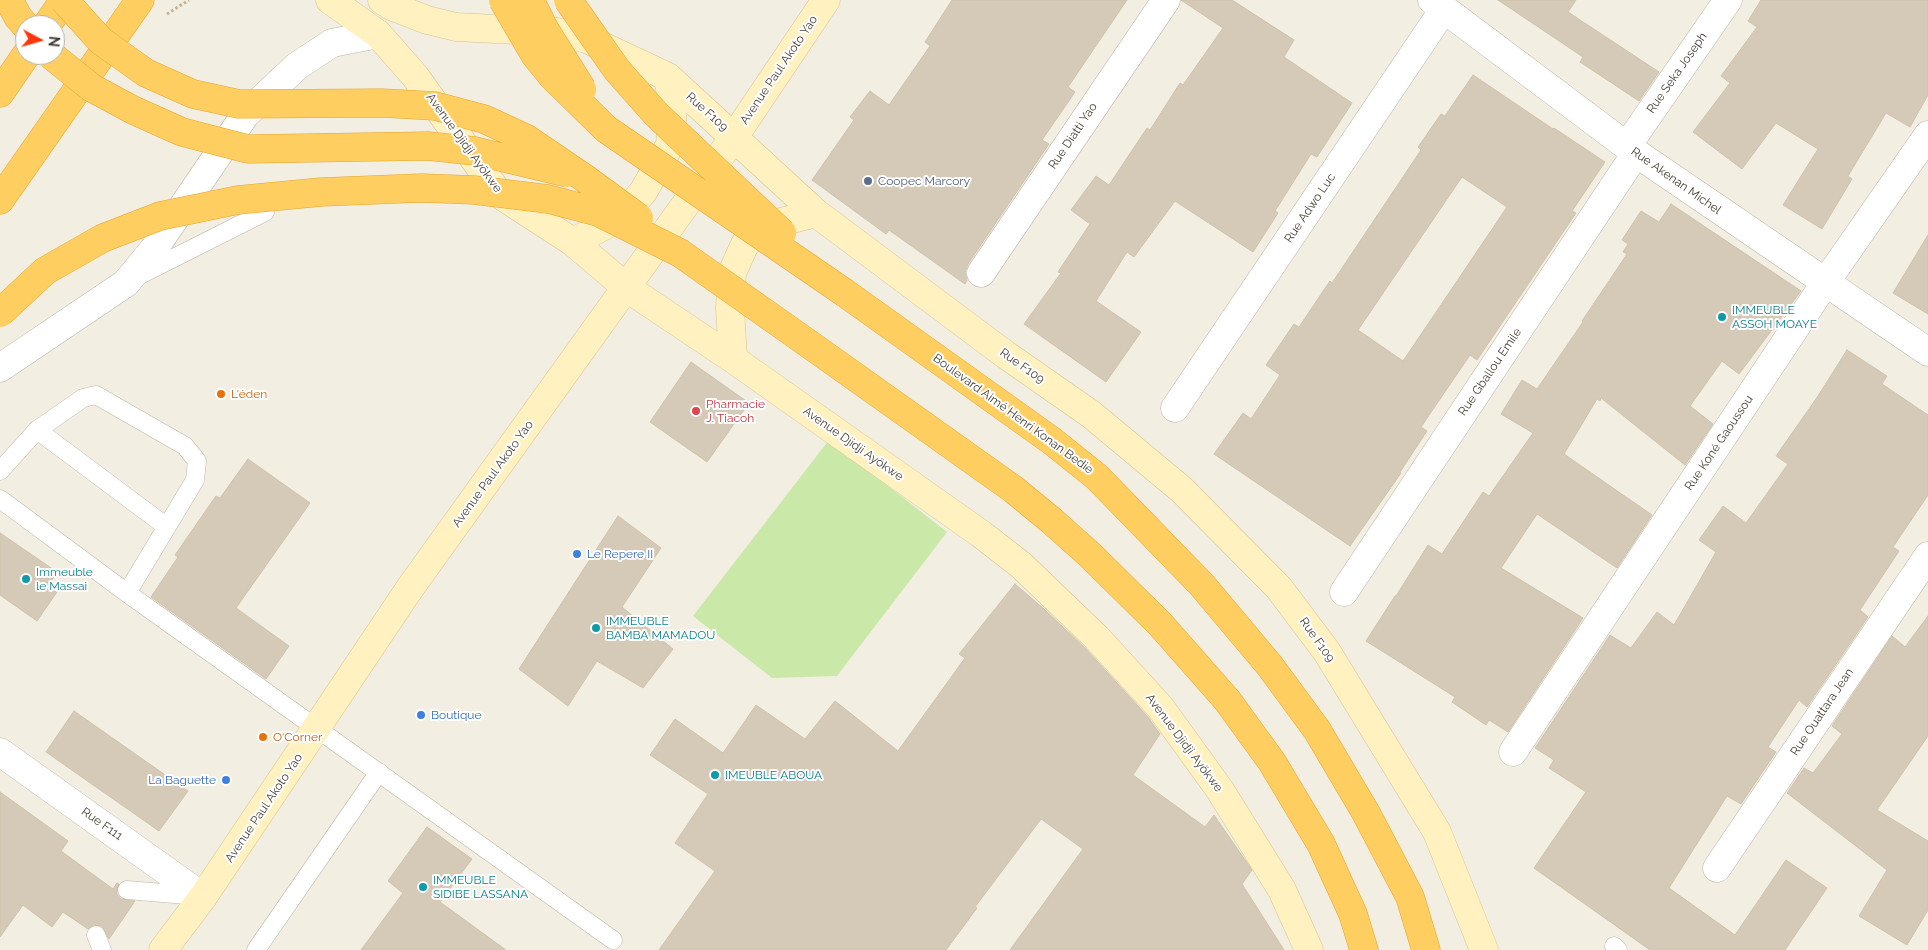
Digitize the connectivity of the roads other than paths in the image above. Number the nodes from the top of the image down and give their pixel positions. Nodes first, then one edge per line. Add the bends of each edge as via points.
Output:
1 (3, 0) edge
2 (9, 0) edge
3 (64, 0) edge
4 (140, 0) edge
5 (330, 0) edge
6 (503, 0) edge
7 (530, 0) edge
8 (568, 0) edge
9 (826, 0) edge
10 (1166, 0) edge
11 (1728, 0) edge
12 (386, 2) edge
13 (0, 4) edge
14 (1438, 4) edge
15 (17, 15) edge
16 (54, 15) edge
17 (378, 34) junction
18 (19, 65) edge
19 (64, 65) edge
20 (668, 77) junction
21 (0, 93) edge
22 (606, 129) junction
23 (1928, 135) edge
24 (734, 137) junction
25 (1631, 149) junction
26 (583, 177) junction
27 (0, 200) edge
28 (265, 212) dead end
29 (816, 213) junction
30 (572, 242) junction
31 (981, 273) dead end
32 (126, 283) junction
33 (1825, 283) junction
34 (627, 288) junction
35 (845, 293) junction
36 (0, 313) edge
37 (808, 344) junction
38 (1928, 352) edge
39 (733, 359) junction
40 (0, 368) edge
41 (1175, 408) dead end
42 (37, 430) junction
43 (0, 471) edge
44 (0, 499) edge
45 (167, 527) junction
46 (1928, 556) edge
47 (1344, 592) dead end
48 (127, 593) junction
49 (317, 728) junction
50 (0, 752) edge
51 (1513, 752) dead end
52 (379, 772) junction
53 (1717, 868) dead end
54 (127, 890) dead end
55 (203, 897) junction
56 (613, 940) dead end
57 (163, 950) edge
58 (256, 950) edge
59 (1309, 950) edge
60 (1364, 950) edge
61 (1426, 950) edge
62 (1484, 950) edge

1 - 13 highway
2 - 15 highway
3 - 16 highway
3 - 26 highway, bridge via 101,41 146,73 192,94 239,104 435,106 484,119 527,139
4 - 27 highway
5 - 17 street, Avenue Djidji Ayökwe
6 - 22 highway, bridge via 552,76
7 - 22 highway, bridge
8 - 35 highway, bridge via 617,70 656,114
9 - 24 street, Avenue Paul Akoto Yao
10 - 31 street, Rue Diatti Yao
11 - 25 street, Rue Seka Joseph
12 - 20 street, Rue F109 via 428,20 456,27 557,32 587,39
14 - 25 street, Rue Akenan Michel
14 - 41 street, Rue Adwo Luc
17 - 30 street, Avenue Djidji Ayökwe via 415,76 499,194
17 - 32 street via 332,43 297,66 259,100 245,115 154,249
18 - 21 highway
19 - 26 highway, bridge via 92,88 133,110 182,132 248,149 428,146 475,151
20 - 24 street, Rue F109
20 - 30 street via 673,106 670,145 642,192 620,217
22 - 35 highway, bridge
23 - 33 street, Rue Koné Gaoussou
24 - 29 street, Rue F109
24 - 34 street, Avenue Paul Akoto Yao
25 - 33 street, Rue Akenan Michel
25 - 47 street, Rue Gballou Emile
26 - 37 highway, bridge
28 - 32 lane
29 - 39 street via 769,225 745,244 732,273
29 - 62 street, Rue F109 via 1092,416 1182,490 1280,588 1327,652 1437,832
30 - 34 street, Avenue Djidji Ayökwe
32 - 40 street
33 - 38 street, Rue Akenan Michel
33 - 51 street, Rue Koné Gaoussou
34 - 39 street, Avenue Djidji Ayökwe
34 - 49 street, Avenue Paul Akoto Yao via 410,588
35 - 61 highway, Boulevard Aimé Henri Konan Bedie via 1052,440 1097,477 1202,585 1270,666 1317,730 1366,813 1410,898
36 - 37 highway, bridge via 46,271 103,238 160,216 247,199 422,188 474,190 548,199 598,212 680,253
37 - 60 highway via 1014,490 1090,555 1160,624 1227,700 1272,762 1321,844 1353,914
39 - 59 street, Avenue Djidji Ayökwe via 981,534 1021,566 1097,638 1160,707 1220,790 1282,890
42 - 43 lane
42 - 45 lane
42 - 45 lane via 83,398 96,395 185,446 197,461 195,480
44 - 48 lane
45 - 48 lane
46 - 53 street, Rue Ouattara Jean
48 - 49 lane
49 - 52 lane
49 - 55 street, Avenue Paul Akoto Yao
50 - 55 street, Rue F111
52 - 56 lane
52 - 58 lane
54 - 55 lane
55 - 57 street, Avenue Paul Akoto Yao

